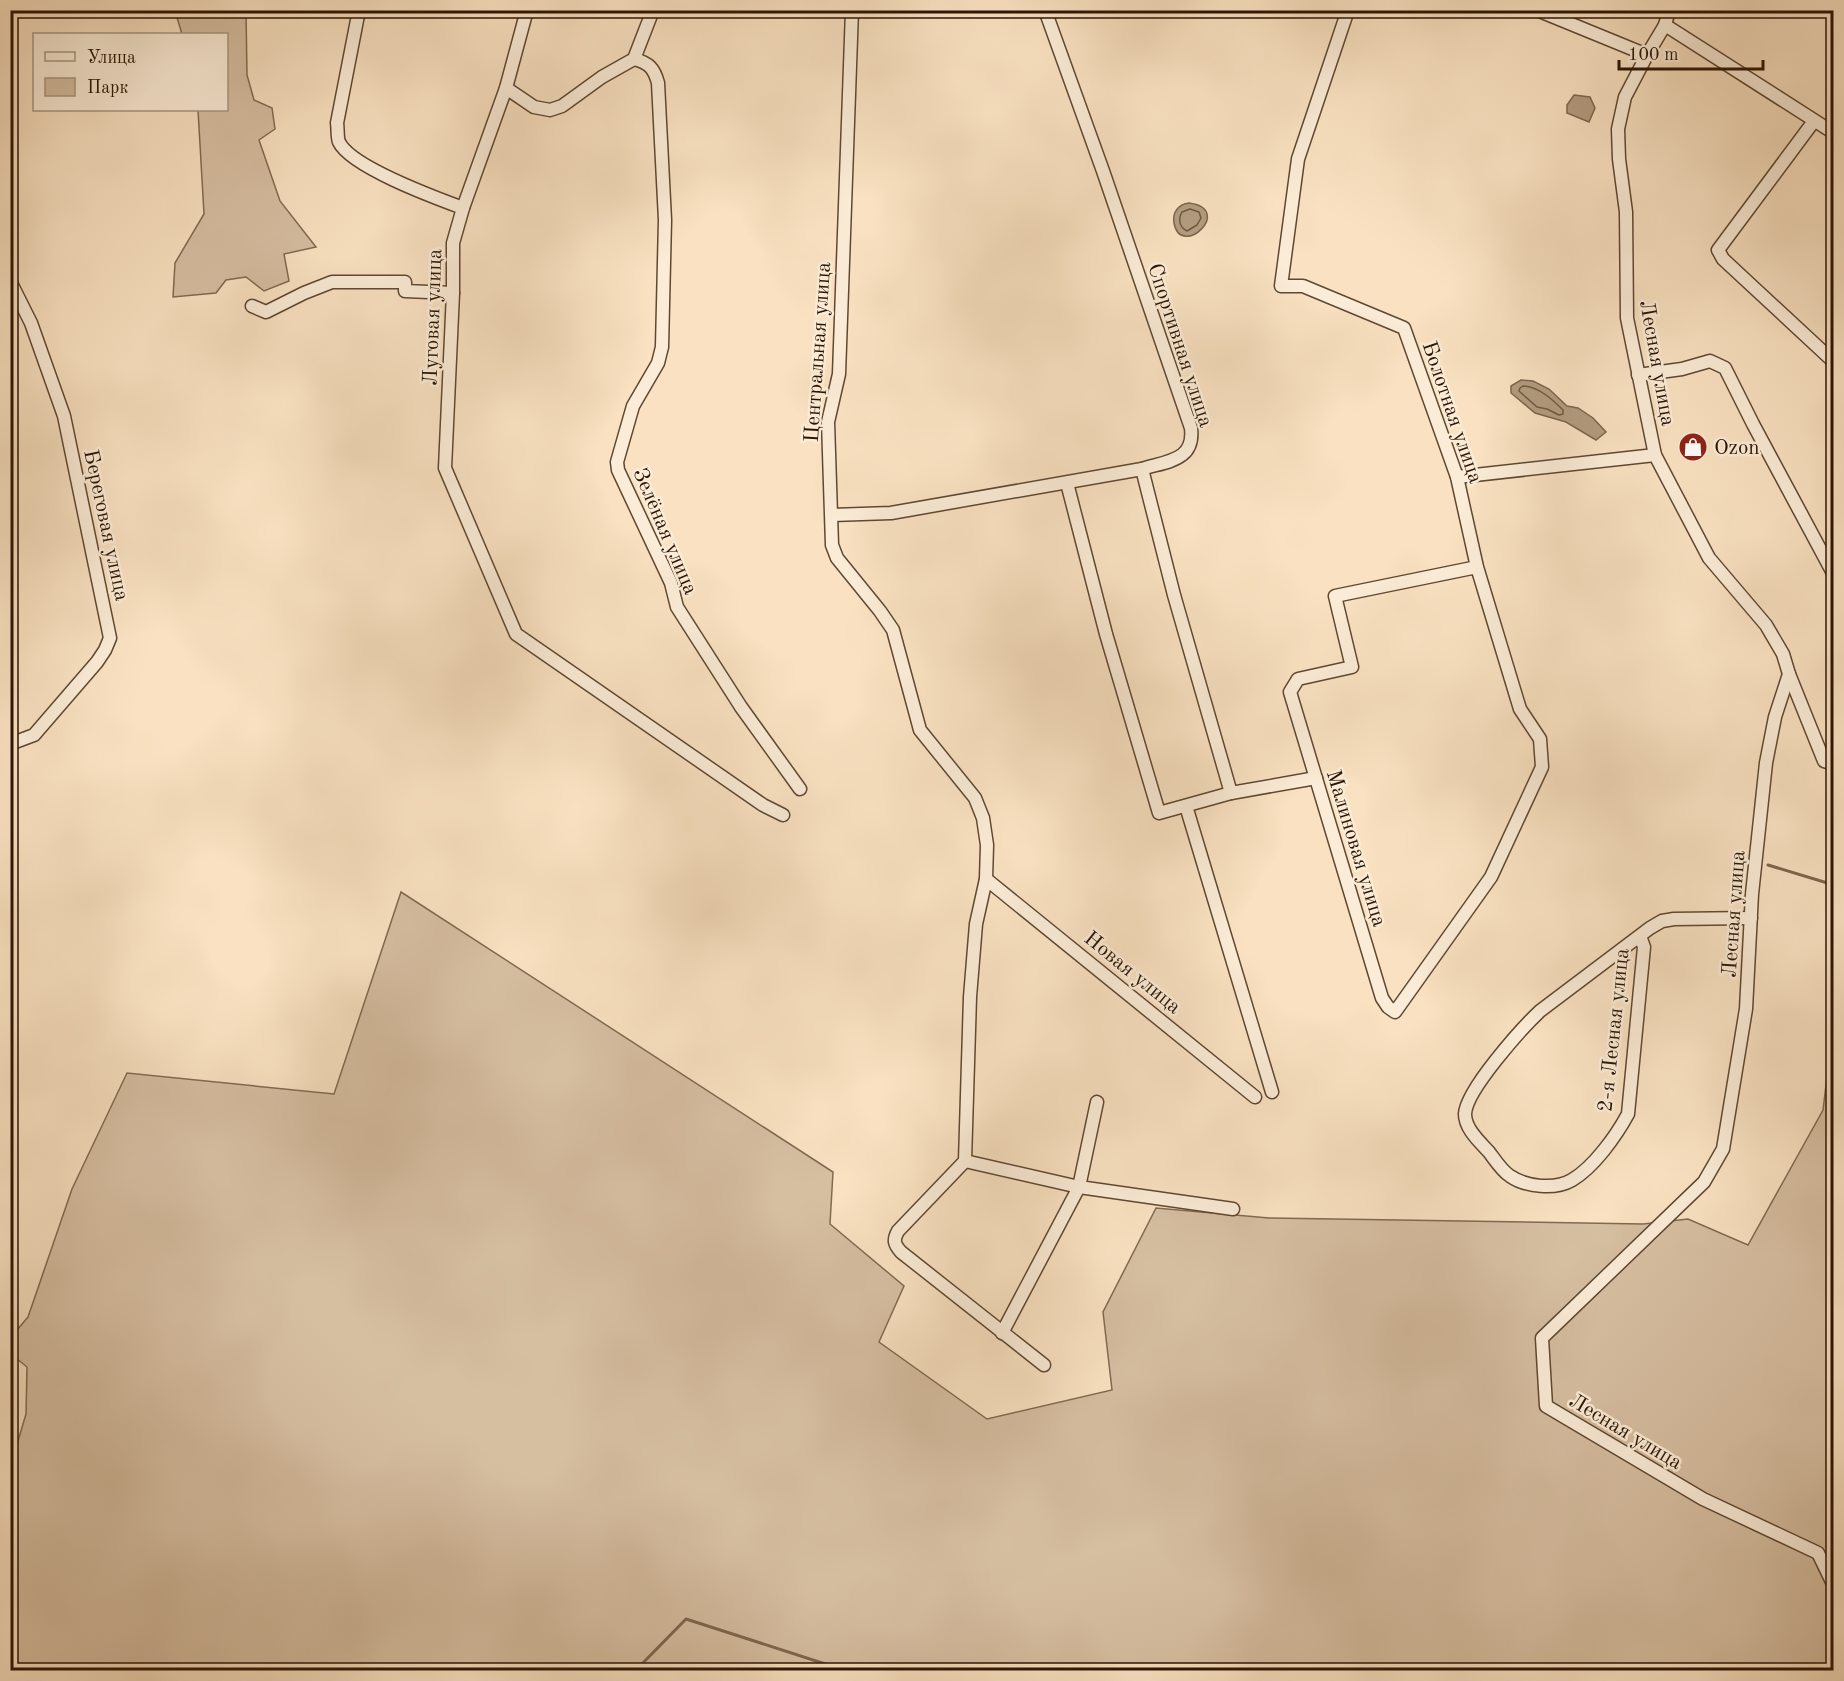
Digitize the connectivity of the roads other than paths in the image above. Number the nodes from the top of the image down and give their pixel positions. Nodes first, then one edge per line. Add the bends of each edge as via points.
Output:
1 (359, 10) edge
2 (527, 10) edge
3 (653, 10) edge
4 (852, 10) edge
5 (1045, 10) edge
6 (1348, 10) edge
7 (1537, 10) edge
8 (1669, 10) edge
9 (1665, 26) junction
10 (1647, 55) junction
11 (634, 59) junction
12 (506, 88) junction
13 (1814, 121) junction
14 (1833, 133) edge
15 (463, 208) junction
16 (10, 281) edge
17 (453, 293) junction
18 (252, 306) dead end
19 (1833, 362) edge
20 (1638, 375) junction
21 (1654, 455) junction
22 (1142, 469) junction
23 (1456, 477) junction
24 (1067, 483) junction
25 (832, 515) junction
26 (1477, 567) junction
27 (1833, 575) edge
28 (1789, 675) junction
29 (10, 744) edge
30 (1833, 764) edge
31 (1542, 767) joint
32 (1316, 778) junction
33 (800, 789) dead end
34 (1231, 793) junction
35 (1186, 806) junction
36 (783, 815) dead end
37 (986, 879) junction
38 (1751, 918) junction
39 (1640, 936) junction
40 (1272, 1092) dead end
41 (1255, 1097) dead end
42 (1097, 1102) dead end
43 (965, 1161) junction
44 (1079, 1187) junction
45 (1233, 1209) dead end
46 (1002, 1333) junction
47 (1044, 1365) dead end
48 (1833, 1586) edge

1 - 15 street via 337,123 339,142 351,156 368,166
2 - 12 street, Луговая улица
3 - 11 street
4 - 25 street, Центральная улица via 839,374 828,422
5 - 22 street, Спортивная улица via 1191,428 1192,440 1186,452
6 - 23 street, Болотная улица via 1298,159 1281,286 1303,286 1404,328
7 - 10 street
8 - 9 street
9 - 10 street, Лесная улица
9 - 13 street
10 - 20 street, Лесная улица via 1625,97 1618,129 1626,212 1627,318
11 - 12 street via 550,110 534,107
11 - 33 street, Зелёная улица via 647,63 658,82 665,220 663,337 658,363 633,406 616,462 671,583 677,607
12 - 15 street, Луговая улица
13 - 14 street
13 - 19 street via 1718,250
15 - 17 street, Луговая улица via 453,243
16 - 29 street, Береговая улица via 31,323 64,416 110,638 97,662 34,735
17 - 18 street via 405,291 405,282 332,282 266,312
17 - 36 street, Луговая улица via 445,468 516,634
20 - 21 street, Лесная улица
20 - 27 street via 1710,361 1725,368
21 - 23 street
21 - 28 street, Лесная улица via 1709,558 1766,625 1783,654
22 - 24 street, Спортивная улица
22 - 34 street
23 - 26 street, Болотная улица
24 - 25 street, Спортивная улица via 891,513
24 - 35 street via 1159,813
25 - 37 street, Центральная улица via 831,534 837,558 893,630 920,730 975,798 987,845
26 - 31 street, Болотная улица via 1521,709 1540,739
26 - 32 street, Малиновая улица via 1335,596 1352,667 1298,679 1290,692
28 - 30 street via 1824,761
28 - 38 street, Лесная улица via 1766,763
31 - 32 street, Малиновая улица via 1491,878 1395,1012 1382,998
32 - 34 street
34 - 35 street
35 - 40 street
37 - 41 street, Новая улица
37 - 43 street via 976,924 970,997
38 - 39 street, 2-я Лесная улица via 1674,919 1662,921
38 - 48 street, Лесная улица via 1746,1009 1723,1149 1704,1182 1542,1338 1546,1406 1703,1499 1818,1553
39 - 39 street, 2-я Лесная улица via 1524,1026 1468,1101 1465,1116 1470,1130 1509,1176 1527,1185 1570,1181 1587,1167 1628,1114 1644,947
42 - 44 street
43 - 44 street
43 - 46 street via 898,1231 895,1246
44 - 45 street
44 - 46 street
46 - 47 street

